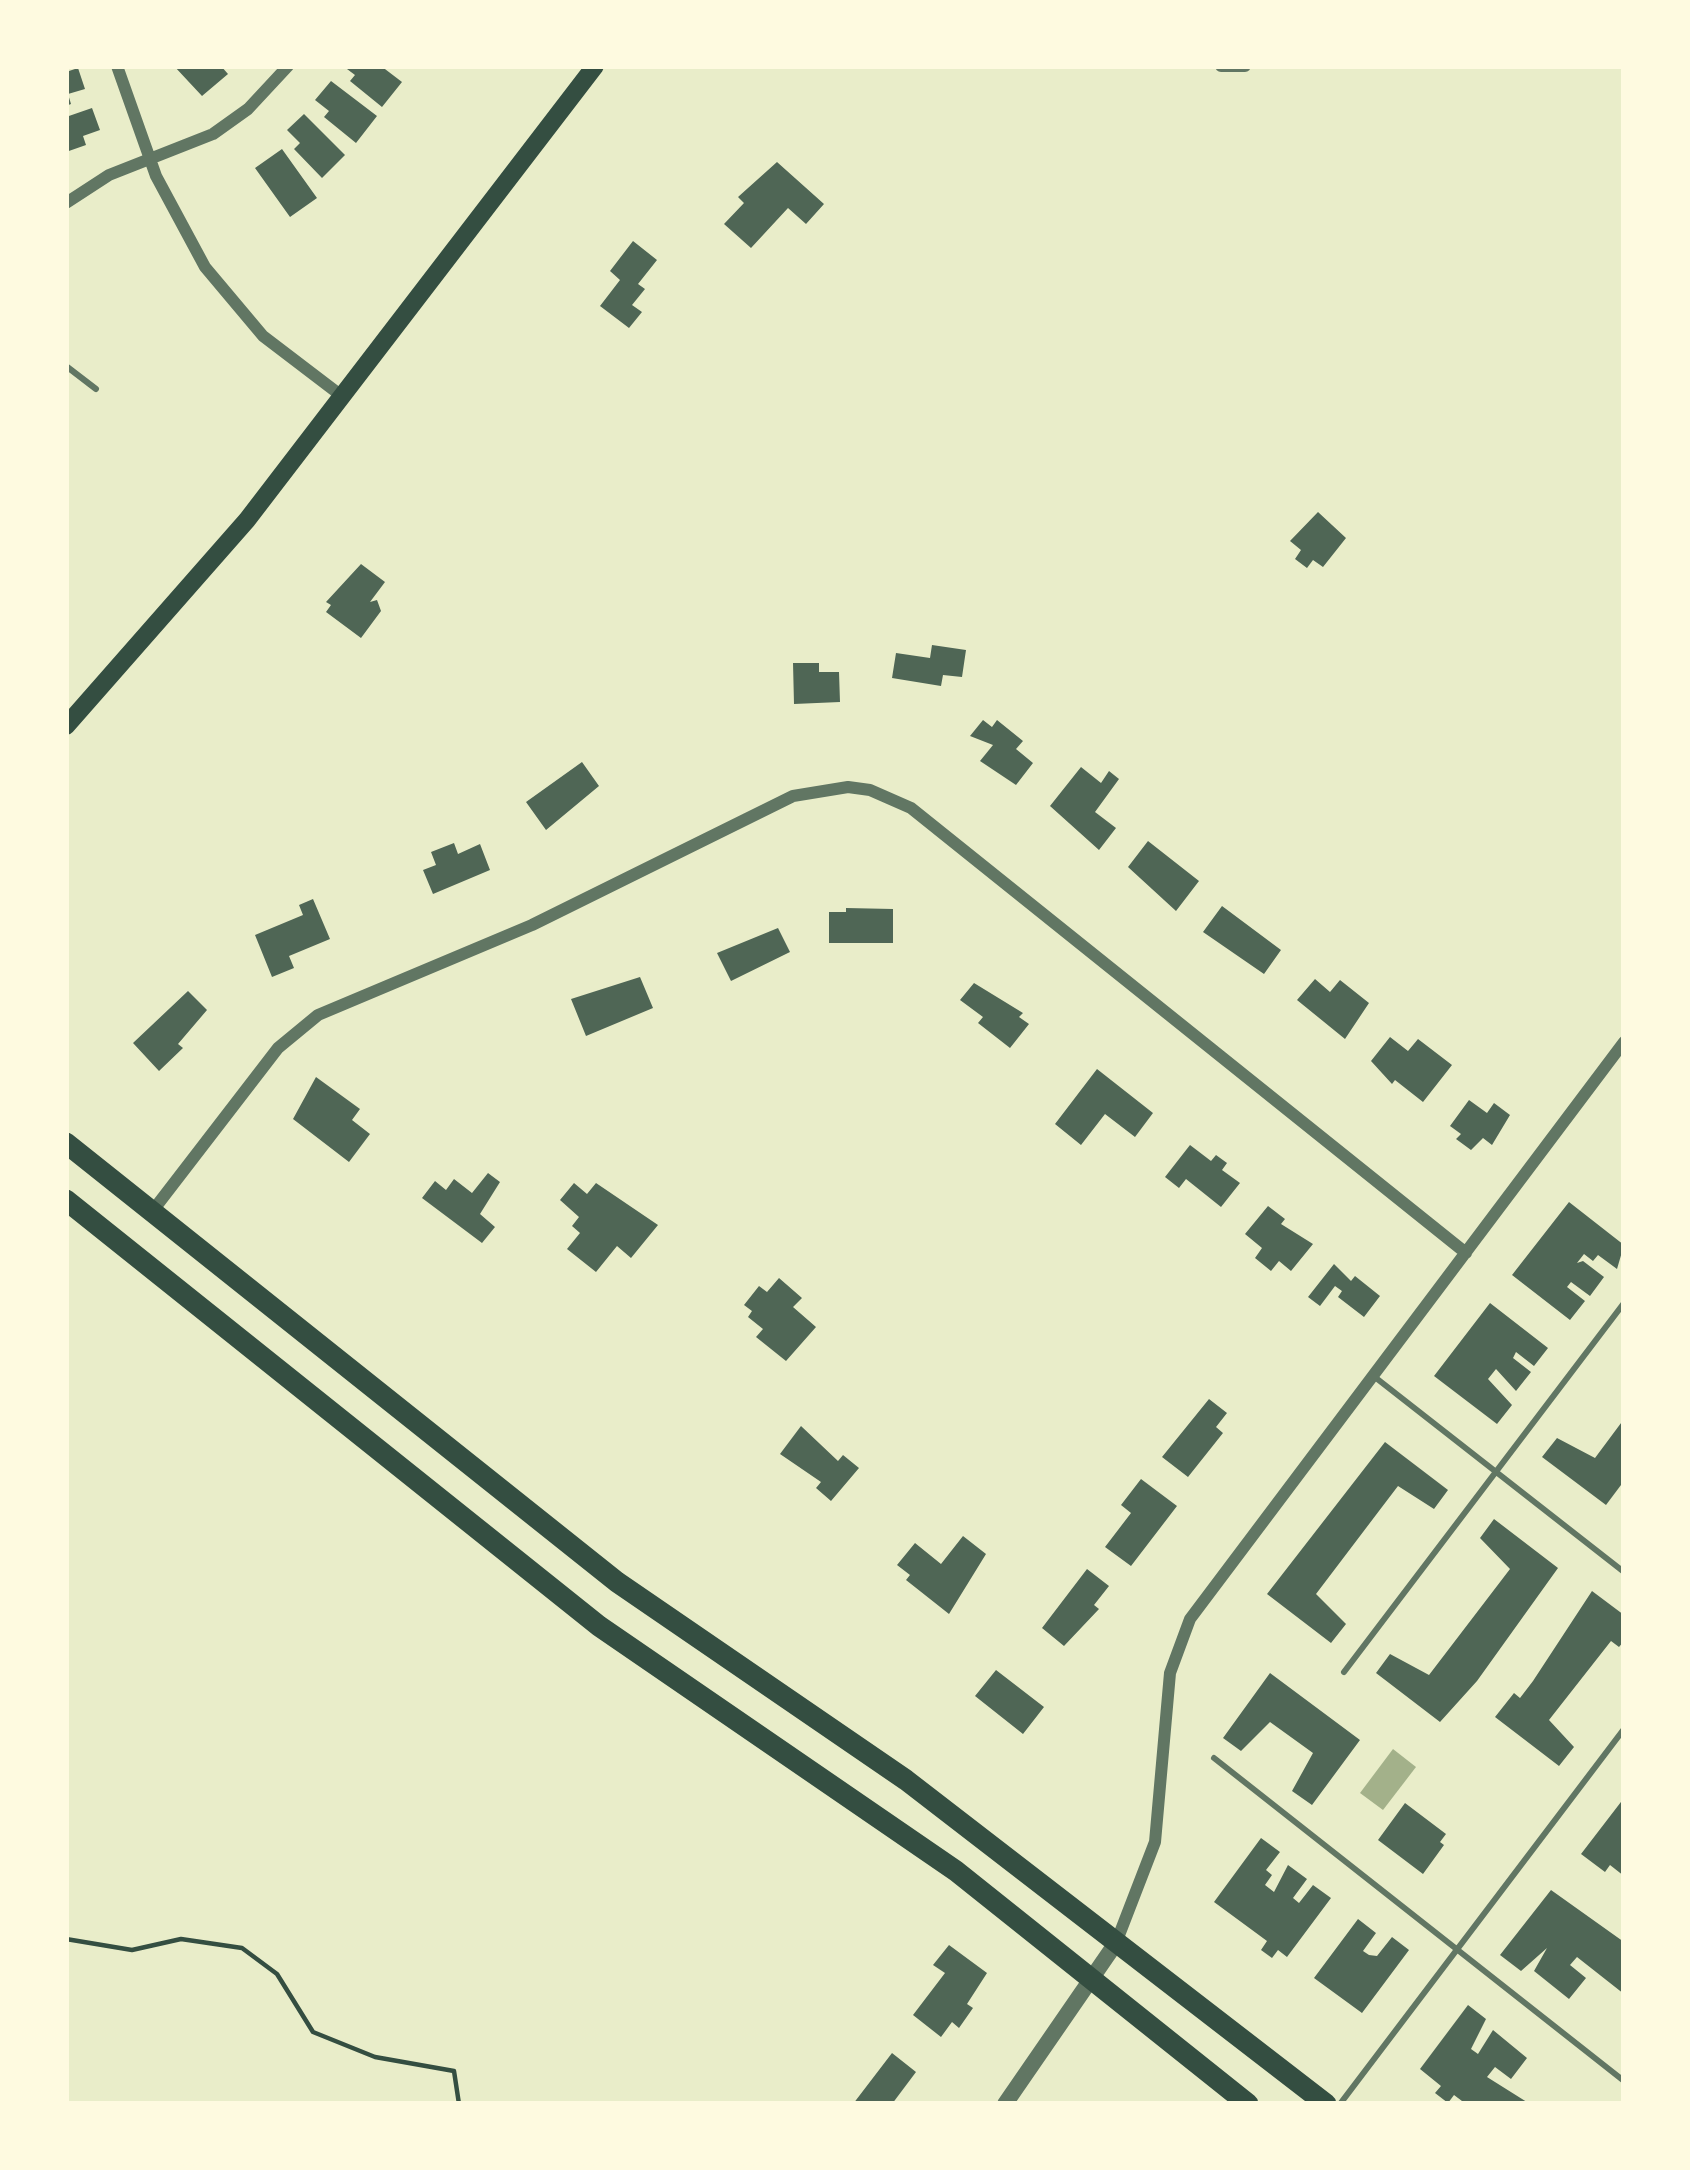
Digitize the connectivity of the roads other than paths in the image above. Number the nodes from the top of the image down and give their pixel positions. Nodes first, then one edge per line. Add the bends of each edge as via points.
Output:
1 (117, 66) edge
2 (288, 66) edge
3 (595, 66) edge
4 (1221, 66) edge
5 (1245, 66) edge
6 (150, 160) junction
7 (66, 203) edge
8 (66, 366) edge
9 (96, 389) dead end
10 (344, 397) junction
11 (66, 726) edge
12 (1624, 1042) edge
13 (66, 1142) edge
14 (66, 1200) edge
15 (152, 1213) junction
16 (1466, 1253) junction
17 (1624, 1303) edge
18 (1376, 1378) junction
19 (1496, 1472) junction
20 (1624, 1572) edge
21 (1344, 1672) dead end
22 (1622, 1734) edge
23 (1214, 1758) dead end
24 (1116, 1943) junction
25 (1460, 1947) junction
26 (1094, 1981) junction
27 (1624, 2081) edge
28 (1005, 2104) edge
29 (1248, 2104) edge
30 (1326, 2104) edge
31 (1340, 2104) edge

1 - 6 street
2 - 6 street via 232,122
3 - 10 main road
4 - 5 street
6 - 7 street
6 - 10 street via 182,230 226,296 286,356
8 - 9 lane
10 - 11 main road
12 - 16 street
13 - 15 main road
14 - 26 main road via 599,1626 888,1821
15 - 16 street via 278,1048 319,1015 599,894 793,796 848,787 911,808
15 - 24 main road via 617,1582 906,1780
16 - 18 street
17 - 19 lane
18 - 19 lane
18 - 24 street via 1183,1633 1170,1673 1156,1842
19 - 20 lane
19 - 21 lane
22 - 25 lane
23 - 25 lane
24 - 26 street
24 - 30 main road
25 - 27 lane via 1465,1959
25 - 31 lane
26 - 28 street
26 - 29 main road

